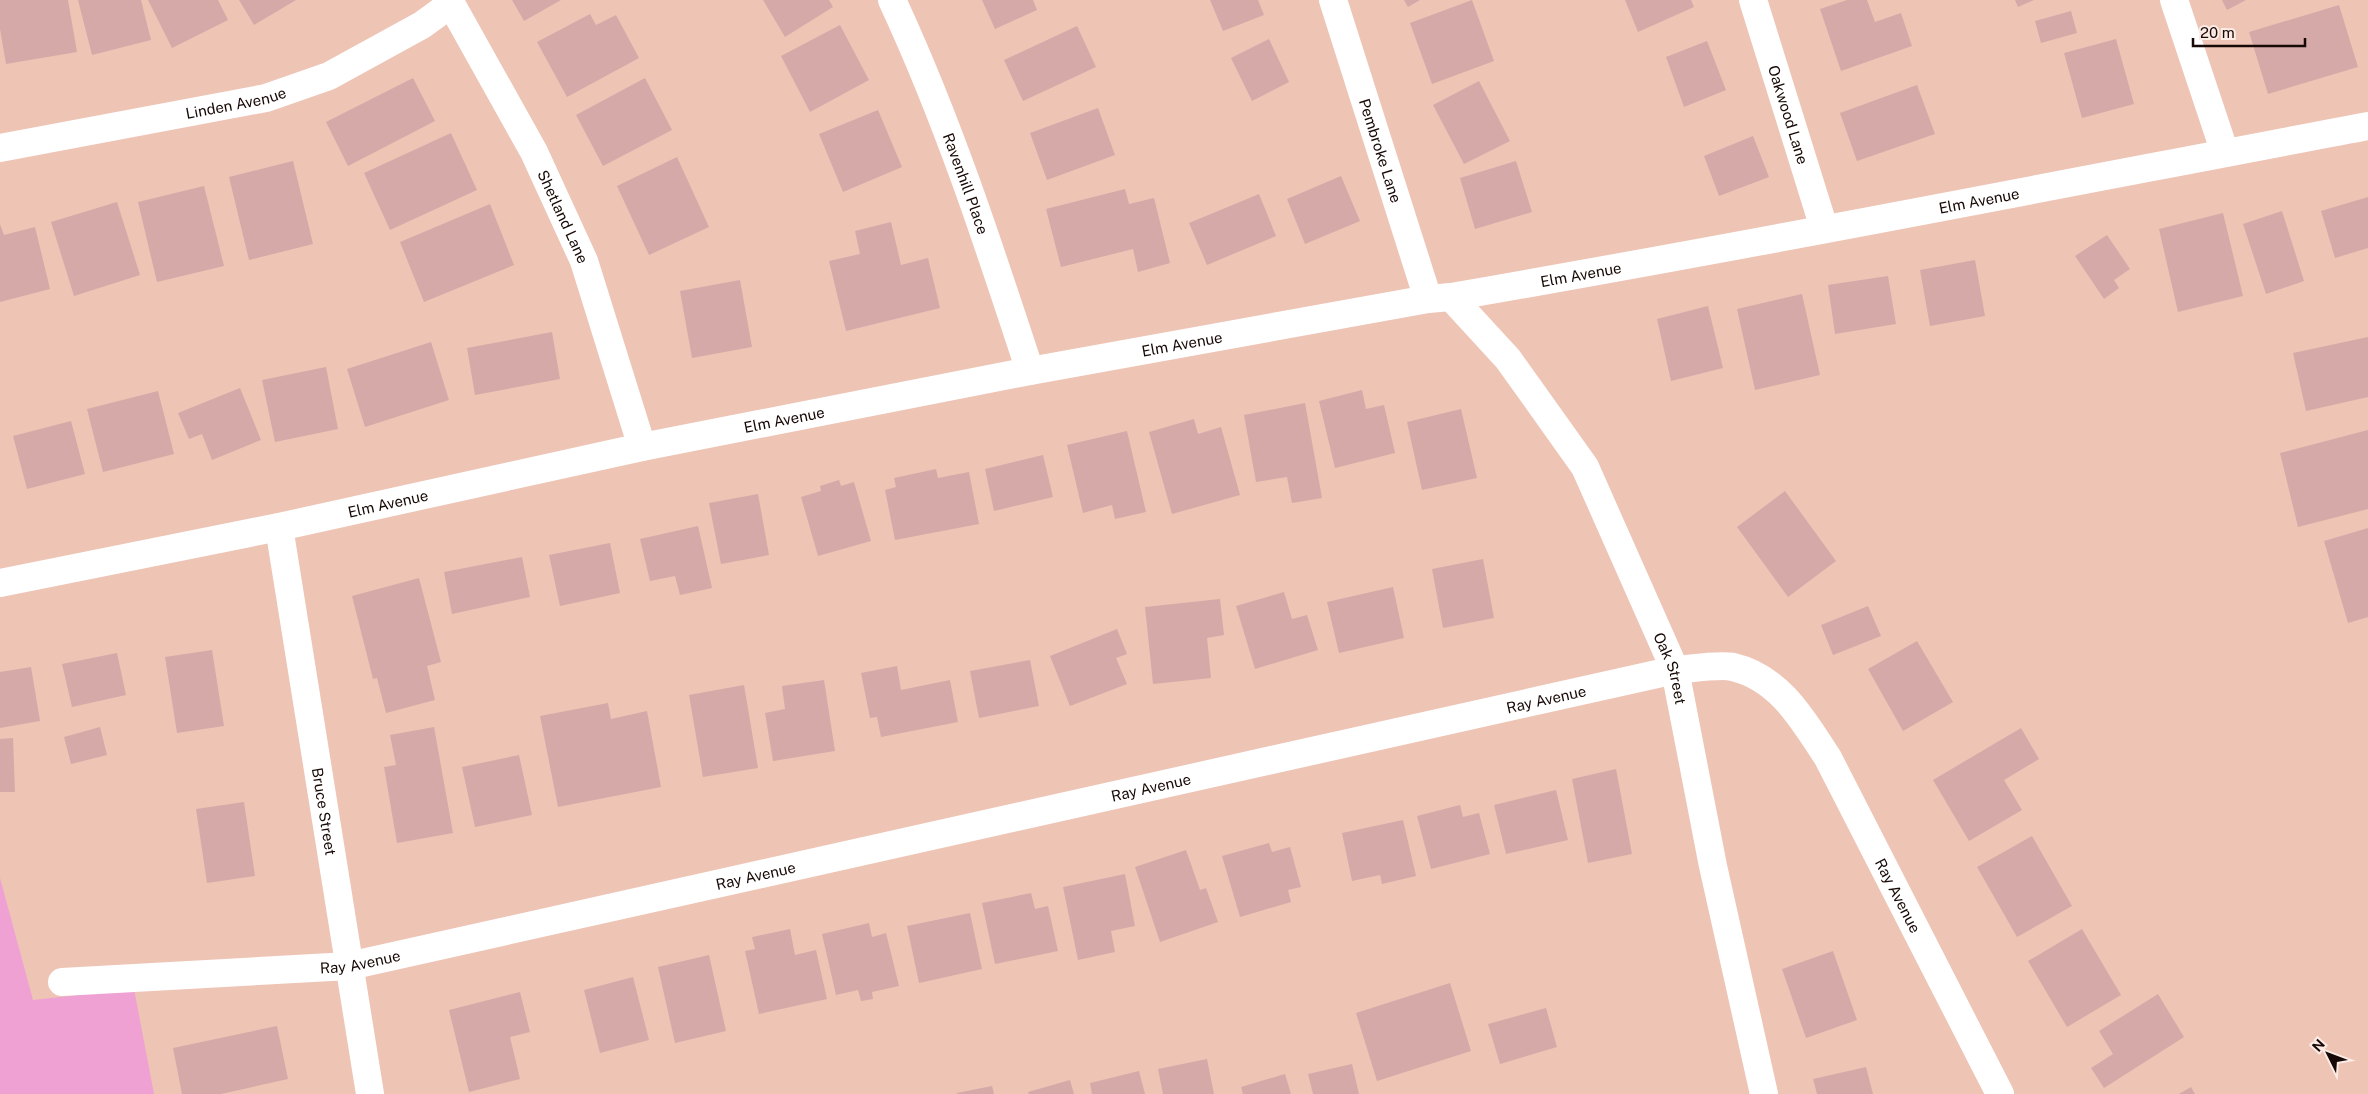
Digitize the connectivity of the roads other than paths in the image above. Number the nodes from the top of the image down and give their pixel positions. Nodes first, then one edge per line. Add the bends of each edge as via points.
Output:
1 (892, 0) edge
2 (1333, 0) edge
3 (1753, 0) edge
4 (2174, 0) edge
5 (450, 2) edge
6 (2368, 126) edge
7 (0, 148) edge
8 (2226, 153) junction
9 (1824, 228) junction
10 (1440, 298) junction
11 (1030, 371) junction
12 (642, 447) junction
13 (279, 527) junction
14 (0, 583) edge
15 (1675, 670) junction
16 (349, 966) junction
17 (62, 982) dead end
18 (1756, 1092) edge
19 (370, 1094) edge
20 (2000, 1094) edge

1 - 11 street, Ravenhill Place via 956,151
2 - 10 street, Pembroke Lane
3 - 9 street, Oakwood Lane
4 - 8 street
5 - 7 street, Linden Avenue via 422,25 329,76 266,98
5 - 12 street, Shetland Lane via 534,152 584,261
6 - 8 street, Elm Avenue
8 - 9 street, Elm Avenue
9 - 10 street, Elm Avenue via 1639,265
10 - 11 street, Elm Avenue
10 - 15 street, Oak Street via 1508,359 1585,467
11 - 12 street, Elm Avenue
12 - 13 street, Elm Avenue
13 - 14 street, Elm Avenue
13 - 16 street, Bruce Street
15 - 16 street, Ray Avenue
15 - 18 street, Oak Street
15 - 20 street, Ray Avenue via 1732,666 1769,682 1795,708 1828,758
16 - 17 street, Ray Avenue
16 - 19 street, Bruce Street

